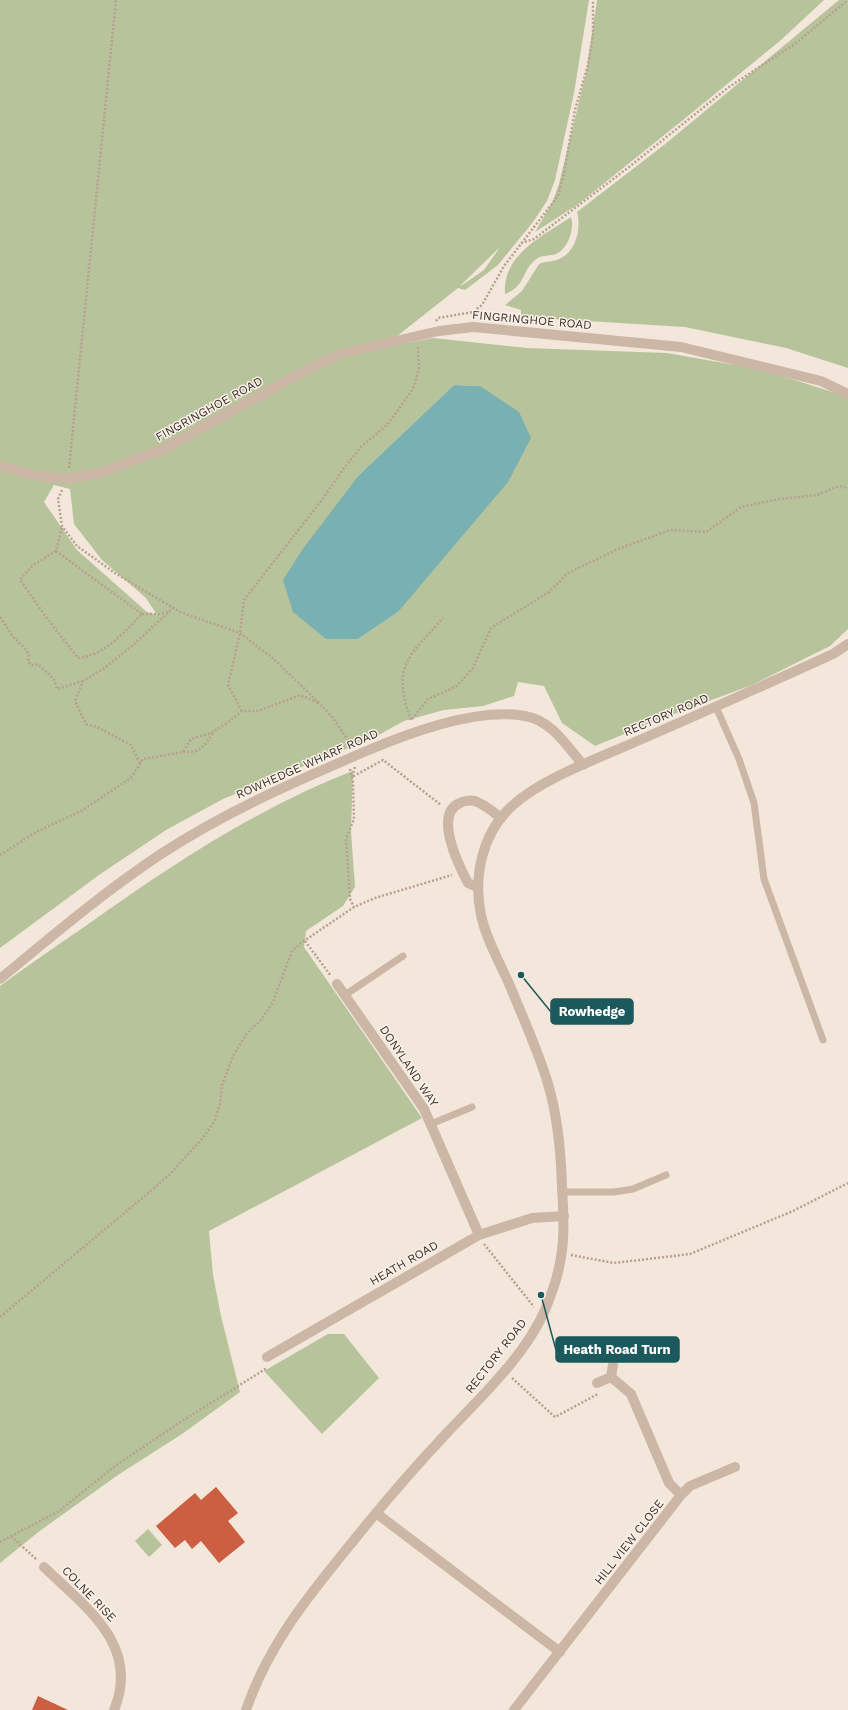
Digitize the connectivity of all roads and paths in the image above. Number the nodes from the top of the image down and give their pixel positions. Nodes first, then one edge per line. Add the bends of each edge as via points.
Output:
1 (116, 0) edge
2 (593, 0) edge
3 (848, 0) edge
4 (521, 243) junction
5 (421, 335) junction
6 (848, 394) edge
7 (0, 466) edge
8 (67, 479) junction
9 (848, 488) edge
10 (62, 526) junction
11 (56, 551) junction
12 (173, 608) junction
13 (170, 611) junction
14 (142, 614) junction
15 (0, 617) edge
16 (443, 618) dead end
17 (240, 633) junction
18 (848, 644) edge
19 (83, 681) junction
20 (321, 704) junction
21 (716, 707) junction
22 (242, 711) junction
23 (412, 719) dead end
24 (214, 731) junction
25 (416, 731) junction
26 (183, 752) junction
27 (353, 757) junction
28 (140, 763) junction
29 (583, 765) junction
30 (352, 777) junction
31 (450, 812) junction
32 (501, 818) junction
33 (0, 855) edge
34 (462, 872) junction
35 (477, 887) junction
36 (354, 907) junction
37 (305, 941) junction
38 (403, 956) dead end
39 (0, 979) edge
40 (337, 984) joint
41 (345, 995) junction
42 (823, 1040) dead end
43 (472, 1107) dead end
44 (431, 1124) junction
45 (666, 1175) dead end
46 (848, 1183) edge
47 (563, 1192) junction
48 (564, 1216) junction
49 (478, 1235) junction
50 (562, 1253) junction
51 (0, 1317) edge
52 (542, 1317) junction
53 (267, 1357) joint
54 (613, 1365) dead end
55 (504, 1371) junction
56 (611, 1377) junction
57 (597, 1383) joint
58 (735, 1467) dead end
59 (681, 1494) junction
60 (376, 1513) junction
61 (11, 1536) junction
62 (0, 1542) edge
63 (44, 1567) joint
64 (560, 1652) junction
65 (114, 1710) edge
66 (246, 1710) edge
67 (514, 1710) edge

1 - 8 path
2 - 4 path via 593,35 588,65 575,110 558,196
3 - 4 path via 796,42 729,87 534,239
4 - 5 path via 504,266 482,305 473,312 438,318
5 - 6 street, FINGRINGHOE ROAD via 473,327 680,347 821,381
5 - 8 street, FINGRINGHOE ROAD via 343,354 306,370 164,450 99,473
5 - 17 path via 419,369 413,389 387,425 362,446 344,468 244,600
7 - 8 street, FINGRINGHOE ROAD via 38,476
8 - 10 path via 58,499
9 - 23 path via 839,486 817,495 741,507 706,532 670,530 618,549 568,573 549,592 491,628 473,668 458,686 428,699
10 - 11 path
10 - 12 path via 77,546 115,573
11 - 14 path
11 - 14 path via 32,566 20,580 78,658 87,658 114,641
12 - 13 path
12 - 17 path via 198,620
13 - 14 path
13 - 19 path via 132,646
15 - 19 path via 13,637 29,654 28,662 32,665 38,664 54,679 57,689
16 - 25 path via 407,660 404,669 402,691
17 - 20 path via 275,660
17 - 22 path via 228,685
18 - 21 street, RECTORY ROAD via 833,654
19 - 28 path via 75,701 86,724 97,726 131,745
20 - 22 path via 300,695 258,711
20 - 27 path via 333,718
21 - 29 street, RECTORY ROAD
21 - 42 lane via 739,759 754,803 764,879
22 - 24 path
24 - 26 path via 191,739
24 - 26 path via 207,744 195,753
25 - 27 street, ROWHEDGE WHARF ROAD
25 - 29 street, ROWHEDGE WHARF ROAD via 479,716 526,716 547,724
26 - 28 path via 143,759
27 - 30 path
27 - 30 path
27 - 39 street, ROWHEDGE WHARF ROAD via 253,802 160,854
28 - 33 path via 131,778 81,811 36,832
29 - 32 street, RECTORY ROAD via 534,789 513,804
30 - 31 path via 383,760
30 - 36 path via 354,819 346,839 350,899
31 - 32 street via 458,803 474,801
31 - 34 street via 450,840
32 - 35 street, RECTORY ROAD via 488,840
34 - 35 street via 468,883
34 - 36 path via 375,898
35 - 47 street, RECTORY ROAD via 482,918 548,1085 559,1138
36 - 37 path
37 - 40 path
37 - 51 path via 292,951 273,1002 261,1020 247,1033 233,1056 222,1085 220,1104 214,1122 202,1139 169,1175
38 - 41 lane
40 - 41 street, DONYLAND WAY
41 - 44 street, DONYLAND WAY via 424,1109
43 - 44 lane
44 - 49 street, DONYLAND WAY
45 - 47 lane via 633,1189 614,1192
46 - 50 path via 793,1212 690,1254 614,1263
47 - 48 street, RECTORY ROAD
48 - 49 street, HEATH ROAD via 532,1218
48 - 50 street, RECTORY ROAD
49 - 52 path
49 - 53 street, HEATH ROAD
50 - 52 street, RECTORY ROAD via 556,1281
52 - 55 street, RECTORY ROAD
53 - 61 path via 271,1365 115,1466 59,1512
54 - 56 street
55 - 57 path via 555,1417 598,1394
55 - 60 street, RECTORY ROAD
56 - 57 street
56 - 59 street via 631,1394 669,1483
58 - 59 street, HILL VIEW CLOSE via 690,1486
59 - 64 street, HILL VIEW CLOSE
60 - 64 street
60 - 66 street, RECTORY ROAD via 294,1615 271,1653 253,1689
61 - 62 path
61 - 63 path
63 - 65 street, COLNE RISE via 110,1634 121,1675
64 - 67 street, HILL VIEW CLOSE

